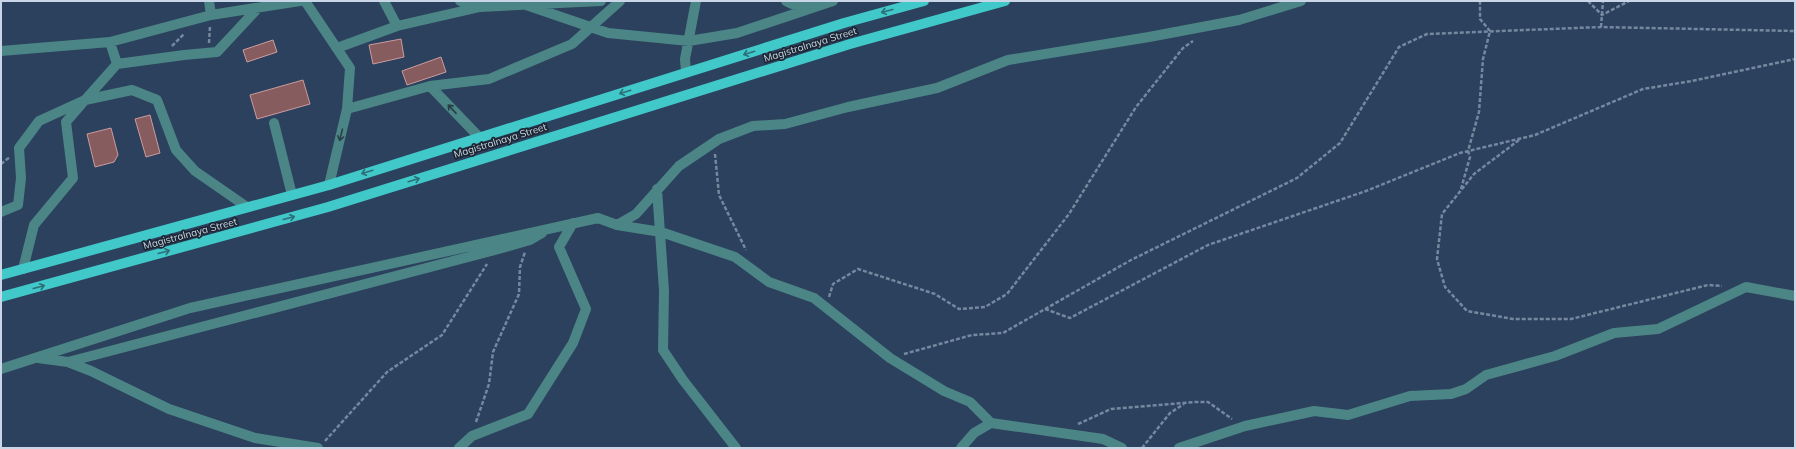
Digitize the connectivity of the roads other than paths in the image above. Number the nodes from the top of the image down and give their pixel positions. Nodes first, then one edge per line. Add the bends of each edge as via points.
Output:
1 (209, 1) edge
2 (300, 1) edge
3 (305, 1) edge
4 (384, 1) edge
5 (460, 1) edge
6 (601, 1) edge
7 (620, 1) edge
8 (696, 1) edge
9 (786, 1) edge
10 (833, 1) edge
11 (924, 1) edge
12 (1005, 1) edge
13 (1301, 1) edge
14 (526, 5) junction
15 (822, 5) junction
16 (480, 7) junction
17 (258, 8) junction
18 (211, 15) junction
19 (397, 26) junction
20 (589, 27) junction
21 (110, 42) junction
22 (690, 42) junction
23 (336, 48) junction
24 (1, 51) edge
25 (117, 64) junction
26 (686, 72) junction
27 (430, 86) junction
28 (85, 100) junction
29 (348, 109) junction
30 (274, 122) dead end
31 (479, 137) junction
32 (329, 185) junction
33 (658, 189) junction
34 (292, 195) junction
35 (247, 207) junction
36 (1, 212) edge
37 (573, 223) junction
38 (617, 225) junction
39 (551, 228) junction
40 (661, 232) junction
41 (23, 269) junction
42 (1, 275) edge
43 (1795, 296) edge
44 (1, 297) edge
45 (34, 358) junction
46 (68, 362) junction
47 (1, 369) edge
48 (991, 423) junction
49 (318, 448) edge
50 (459, 448) edge
51 (736, 448) edge
52 (961, 448) edge
53 (1122, 448) edge
54 (1178, 448) edge

1 - 18 lane
2 - 17 lane
3 - 23 lane
4 - 19 lane
5 - 16 lane
6 - 14 lane
7 - 20 lane
8 - 22 lane
9 - 15 lane via 792,4
10 - 15 lane
11 -> 26 main road, Magistralnaya Street
44 -> 12 main road, Magistralnaya Street via 328,207 850,44
13 - 33 lane via 1239,20 1149,38 1008,60 937,88 848,107 785,124 753,126 714,143 679,166
14 - 16 lane
14 - 20 lane
15 - 22 lane via 737,33
16 - 19 lane
17 - 18 lane
17 - 25 lane via 217,52
18 - 21 lane
19 - 23 lane
20 - 22 lane via 608,33
20 - 27 lane via 572,44 489,79
21 - 24 lane
21 - 25 lane
22 - 26 lane via 685,59
23 - 29 lane via 350,68
25 - 28 lane
26 -> 31 main road, Magistralnaya Street
27 - 29 lane
31 -> 27 lane
28 - 35 lane via 132,90 157,100 176,150 195,171
28 - 36 lane via 39,121 19,148 21,178 18,205
28 - 41 lane via 66,122 73,178 34,225
29 -> 32 lane
30 - 34 lane
31 -> 32 main road, Magistralnaya Street
32 - 34 main road, Magistralnaya Street
33 - 38 lane via 636,214
33 - 40 lane
34 - 35 main road, Magistralnaya Street
35 - 41 main road, Magistralnaya Street
37 - 38 lane via 598,218
37 - 39 lane
37 - 50 lane via 559,247 586,309 573,343 528,414 472,436
38 - 40 lane
39 - 45 lane via 190,308
39 - 46 lane via 530,240 495,250
40 - 48 lane via 735,257 769,282 814,298 890,358 944,391 970,402
40 - 51 lane via 664,292 662,350
41 - 42 main road, Magistralnaya Street
43 - 54 lane via 1746,287 1658,329 1614,332 1555,356 1486,375 1466,389 1451,394 1410,396 1348,414 1314,412 1245,426
45 - 46 lane
45 - 47 lane
46 - 49 lane via 169,409 255,438
48 - 52 lane via 974,433
48 - 53 lane via 1103,439

